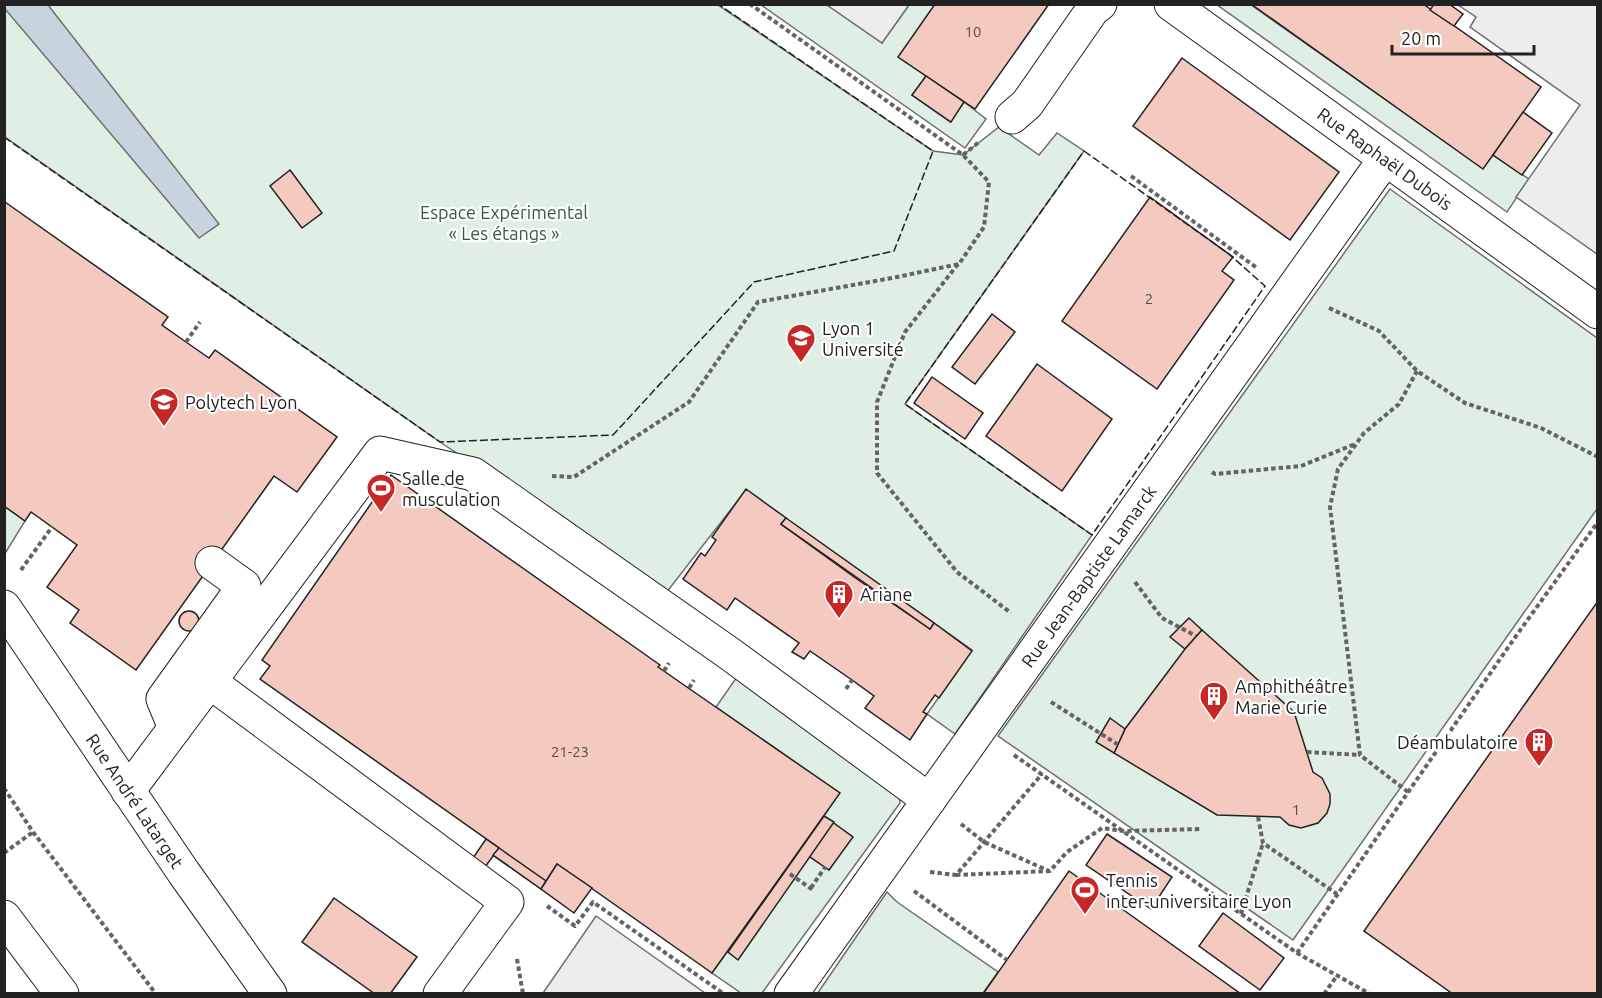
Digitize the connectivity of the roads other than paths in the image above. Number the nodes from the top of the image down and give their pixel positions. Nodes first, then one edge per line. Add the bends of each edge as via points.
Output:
1 (1100, 4) edge
2 (1172, 4) edge
3 (1012, 117) dead end
4 (1385, 159) junction
5 (1598, 312) edge
6 (212, 563) dead end
7 (4, 607) edge
8 (210, 682) junction
9 (175, 728) junction
10 (128, 791) junction
11 (929, 800) junction
12 (4, 917) edge
13 (62, 993) edge
14 (270, 993) edge
15 (440, 993) edge
16 (791, 993) edge

1 - 3 street via 1027,104
2 - 4 street, Rue Raphaël Dubois
4 - 5 street, Rue Raphaël Dubois
4 - 11 street, Rue Jean-Baptiste Lamarck
6 - 9 street via 244,586 163,699
7 - 10 street, Rue André Latarget
8 - 9 street
8 - 11 street via 380,453 473,474 730,654
8 - 15 street via 507,902
9 - 10 street
10 - 14 street, Rue André Latarget
11 - 16 street, Rue Jean-Baptiste Lamarck
12 - 13 street

